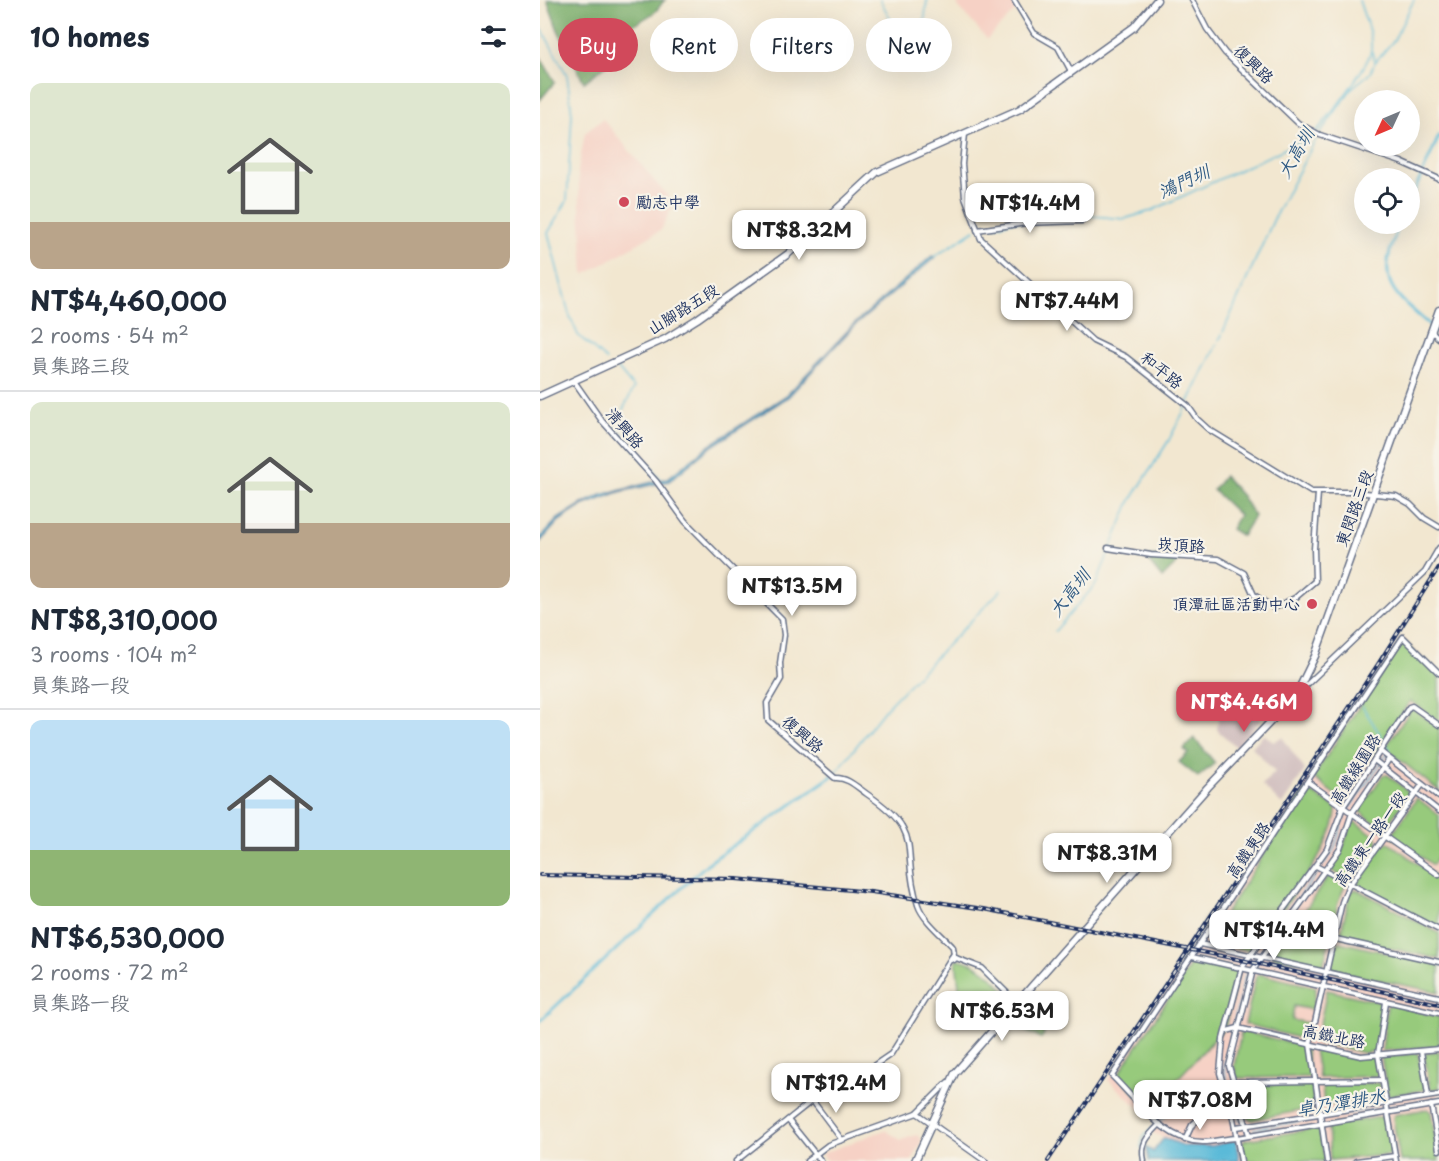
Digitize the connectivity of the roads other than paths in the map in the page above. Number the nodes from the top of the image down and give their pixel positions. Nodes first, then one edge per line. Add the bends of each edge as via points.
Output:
1 (1014, 0) edge
2 (1157, 0) edge
3 (1192, 0) edge
4 (1071, 71) junction
5 (965, 135) junction
6 (1439, 179) edge
7 (1082, 220) dead end
8 (977, 229) junction
9 (1439, 310) edge
10 (1434, 328) edge
11 (1439, 338) edge
12 (573, 381) junction
13 (540, 396) edge
14 (662, 489) joint
15 (1318, 493) junction
16 (1374, 493) junction
17 (1439, 527) edge
18 (1108, 548) dead end
19 (1439, 548) edge
20 (1439, 673) edge
21 (1296, 695) junction
22 (1439, 725) edge
23 (1380, 751) junction
24 (1389, 759) junction
25 (1374, 760) junction
26 (1383, 767) junction
27 (1308, 782) junction
28 (1422, 784) junction
29 (1416, 793) junction
30 (1439, 797) edge
31 (1343, 807) junction
32 (1439, 811) edge
33 (1352, 813) junction
34 (1385, 837) junction
35 (1316, 866) junction
36 (1325, 871) junction
37 (1439, 875) edge
38 (1351, 884) junction
39 (1277, 920) junction
40 (1286, 926) junction
41 (1439, 930) edge
42 (1333, 939) junction
43 (1200, 944) junction
44 (1251, 956) junction
45 (954, 957) junction
46 (1192, 957) junction
47 (1263, 958) junction
48 (1439, 962) edge
49 (1242, 967) junction
50 (1252, 970) junction
51 (1325, 972) junction
52 (1322, 987) junction
53 (1439, 997) edge
54 (1386, 1002) junction
55 (1018, 1004) junction
56 (1439, 1013) edge
57 (1238, 1028) junction
58 (1227, 1031) junction
59 (1310, 1044) junction
60 (1439, 1049) edge
61 (1421, 1051) junction
62 (1378, 1054) junction
63 (957, 1072) junction
64 (1382, 1080) junction
65 (1316, 1081) junction
66 (1233, 1084) junction
67 (1226, 1095) junction
68 (1428, 1095) junction
69 (1439, 1095) edge
70 (812, 1100) junction
71 (1386, 1101) junction
72 (1439, 1104) edge
73 (1431, 1105) junction
74 (1388, 1112) junction
75 (917, 1113) junction
76 (1321, 1113) junction
77 (788, 1120) junction
78 (1160, 1123) junction
79 (1323, 1123) junction
80 (933, 1124) junction
81 (1246, 1125) junction
82 (1235, 1127) junction
83 (1249, 1135) junction
84 (1237, 1138) junction
85 (842, 1140) junction
86 (1185, 1140) junction
87 (1439, 1150) edge
88 (816, 1154) junction
89 (1396, 1159) edge
90 (736, 1161) edge
91 (807, 1161) edge
92 (821, 1161) edge
93 (917, 1161) edge
94 (985, 1161) edge
95 (1144, 1161) edge
96 (1241, 1161) edge
97 (1327, 1161) edge
98 (1356, 1161) edge

1 - 4 street via 1035,33 1058,46
2 - 4 main road, 山腳路五段 via 1134,27
3 - 6 street, 復興路 via 1225,53 1298,123 1316,134
4 - 5 main road, 山腳路五段 via 1020,109
5 - 8 street, 和平路 via 965,197
5 - 12 main road, 山腳路五段 via 877,171 788,254 670,336
7 - 8 street
8 - 15 street, 和平路 via 986,245 1093,341 1126,357 1187,405 1208,429
9 - 10 main road, 東閔路三段
10 - 11 street
10 - 16 main road, 東閔路三段
12 - 13 main road, 山腳路五段
12 - 14 street, 清興路 via 602,421
14 - 45 street, 復興路 via 685,521 782,619 781,679 767,703 766,715 834,778 844,778 886,807 900,823 910,838 918,905 953,947
15 - 16 street, 和平路
15 - 18 street, 崁頂路 via 1315,581 1295,598 1274,608 1254,595 1244,573 1218,559
16 - 17 street, 和平路 via 1404,499 1424,519
16 - 21 main road, 東閔路三段 via 1315,656
19 - 21 street via 1425,572
20 - 27 street, 高鐵東路 via 1403,637
21 - 55 main road, 東閔路三段 via 1208,788
22 - 23 street, 高鐵綠園路 via 1409,707
23 - 24 street
23 - 25 street, 高鐵綠園路
24 - 26 street, 高鐵綠園路
24 - 28 street
25 - 26 street
25 - 31 street, 高鐵綠園路
26 - 29 street
26 - 33 street, 高鐵綠園路
27 - 31 street
27 - 43 street, 高鐵東路
28 - 29 street, 高鐵東一路一段
28 - 30 street
29 - 32 street
29 - 34 street, 高鐵東一路一段
31 - 33 street
31 - 35 street, 高鐵綠園路 via 1330,844
33 - 34 street
33 - 36 street, 高鐵綠園路 via 1340,849
34 - 37 street
34 - 38 street, 高鐵東一路一段
35 - 36 street
35 - 39 street, 高鐵綠園路
36 - 38 street
36 - 40 street, 高鐵綠園路
38 - 41 street
38 - 42 street, 高鐵東一路一段
39 - 40 street
39 - 44 street, 高鐵綠園路
40 - 42 street
40 - 47 street, 高鐵綠園路
42 - 48 street
42 - 51 street, 高鐵東一路一段
43 - 44 street
43 - 46 street, 高鐵東路
44 - 47 street
44 - 49 street, 高鐵綠園路
45 - 55 street via 982,968
45 - 70 street via 891,1054 863,1073 833,1084
46 - 49 street
46 - 78 street, 高鐵東路 via 1112,1076
47 - 50 street, 高鐵綠園路
47 - 51 street
49 - 50 street
49 - 58 street, 高鐵綠園路
50 - 52 street
50 - 57 street, 高鐵綠園路
51 - 52 street, 高鐵東一路一段
51 - 53 street
52 - 54 street
52 - 59 street, 高鐵東一路一段
54 - 56 street
54 - 62 street
55 - 63 main road, 東閔路三段
57 - 58 street, 高鐵北路
57 - 59 street, 高鐵北路
57 - 66 street, 高鐵綠園路 via 1229,1066
58 - 67 street, 高鐵綠園路 via 1220,1066
59 - 62 street, 高鐵北路 via 1361,1056
59 - 65 street
60 - 61 street, 高鐵北路
61 - 62 street, 高鐵北路
61 - 68 street
62 - 64 street
63 - 75 street
63 - 80 main road, 東閔路三段
64 - 65 street
64 - 71 street
65 - 66 street
65 - 76 street
66 - 67 street
66 - 81 street, 高鐵綠園路
67 - 82 street, 高鐵綠園路
67 - 86 street via 1192,1125
68 - 69 street
68 - 71 street
70 - 77 street
70 - 85 street
71 - 74 street
71 - 76 street
72 - 73 street
73 - 74 street
73 - 87 street
74 - 79 street
74 - 89 street
75 - 80 street
75 - 85 street
76 - 79 street
76 - 81 street
77 - 88 street
77 - 90 street
78 - 86 street
78 - 95 street via 1145,1139
79 - 83 street
79 - 97 street
80 - 93 main road, 東閔路三段
80 - 94 street
81 - 82 street
81 - 83 street, 高鐵綠園路
82 - 84 street, 高鐵綠園路
83 - 84 street
84 - 86 street
84 - 96 street, 高鐵綠園路
85 - 88 street
88 - 91 street
88 - 92 street
89 - 98 street

